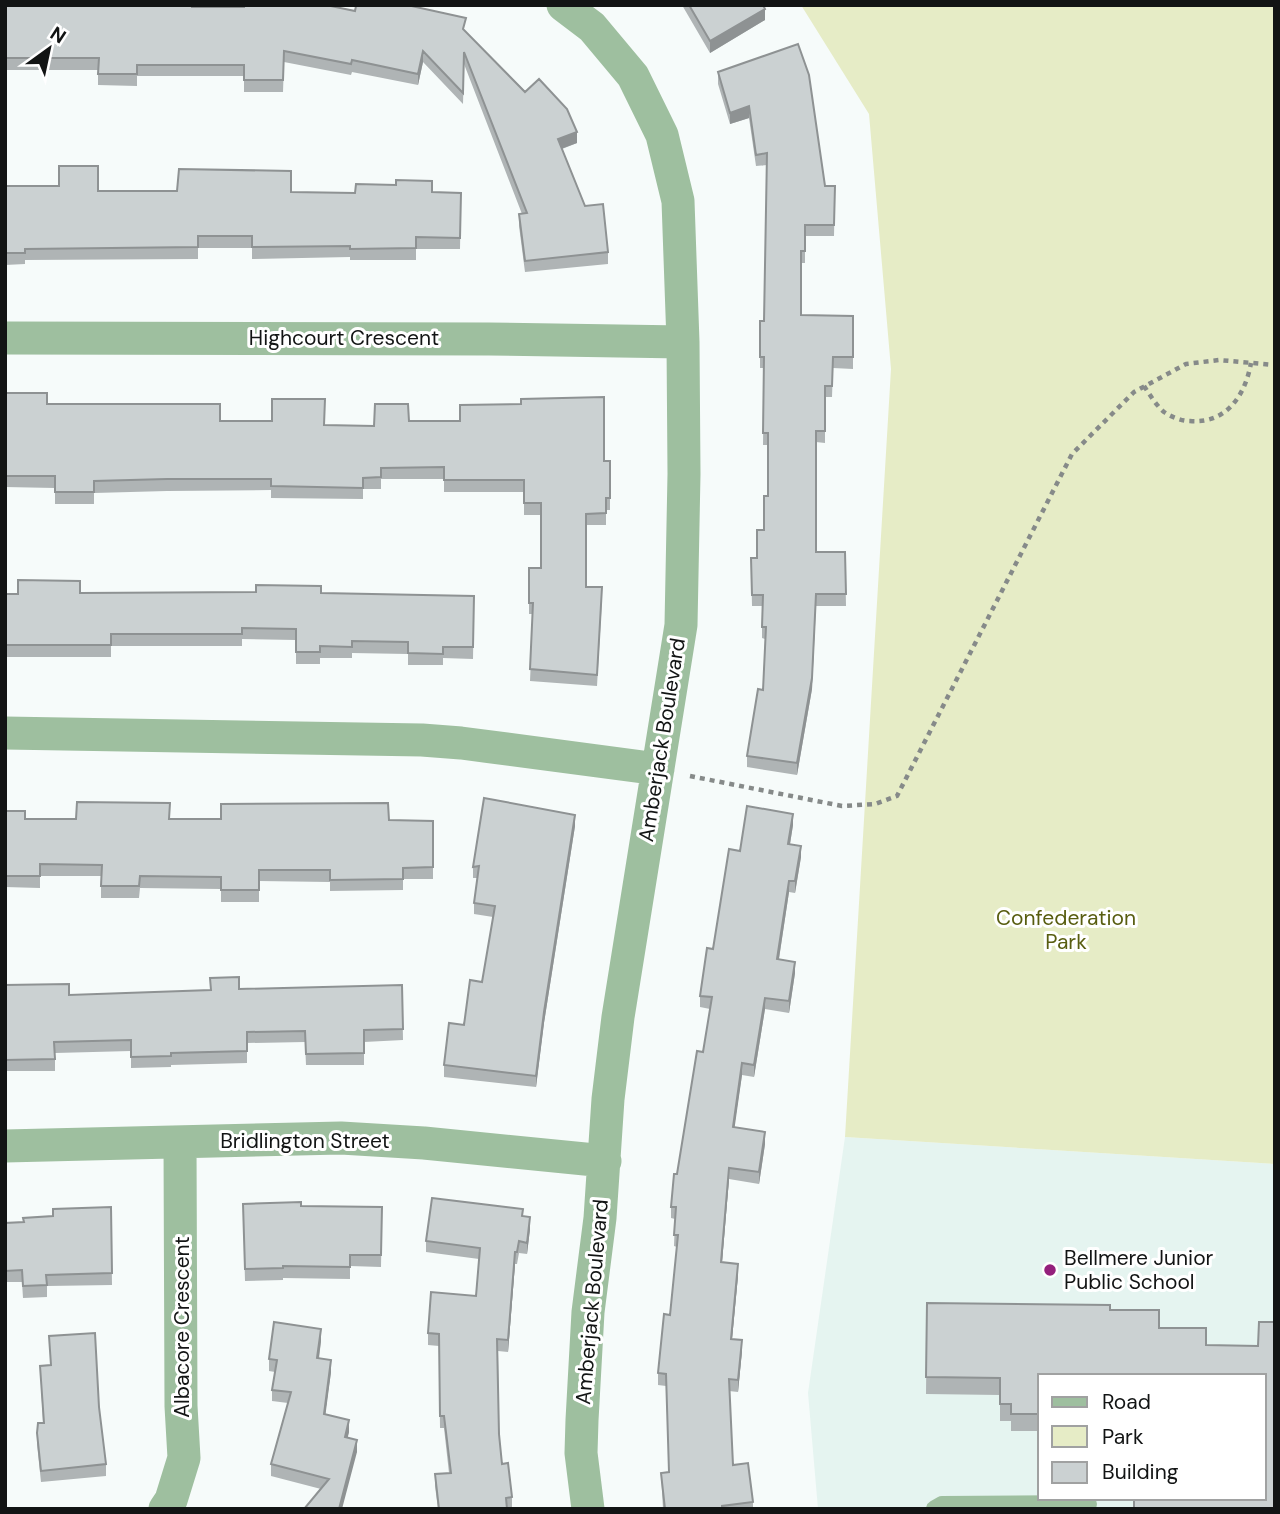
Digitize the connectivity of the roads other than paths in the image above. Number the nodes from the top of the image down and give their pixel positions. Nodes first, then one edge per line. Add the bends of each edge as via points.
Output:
1 (563, 5) edge
2 (5, 338) edge
3 (683, 342) junction
4 (5, 733) edge
5 (658, 769) junction
6 (180, 1142) junction
7 (5, 1146) edge
8 (605, 1161) junction
9 (1088, 1504) dead end
10 (165, 1509) edge
11 (588, 1509) edge
12 (934, 1509) edge

1 - 3 street, Amberjack Boulevard via 592,27 633,76 662,135 678,201
2 - 3 street, Highcourt Crescent
3 - 5 street, Amberjack Boulevard via 681,625
4 - 5 street via 422,740
5 - 8 street, Amberjack Boulevard via 618,1017
6 - 7 street, Bridlington Street
6 - 8 street, Bridlington Street via 341,1138
6 - 10 street, Albacore Crescent via 184,1458
8 - 11 street, Amberjack Boulevard via 588,1312 582,1420
9 - 12 lane

